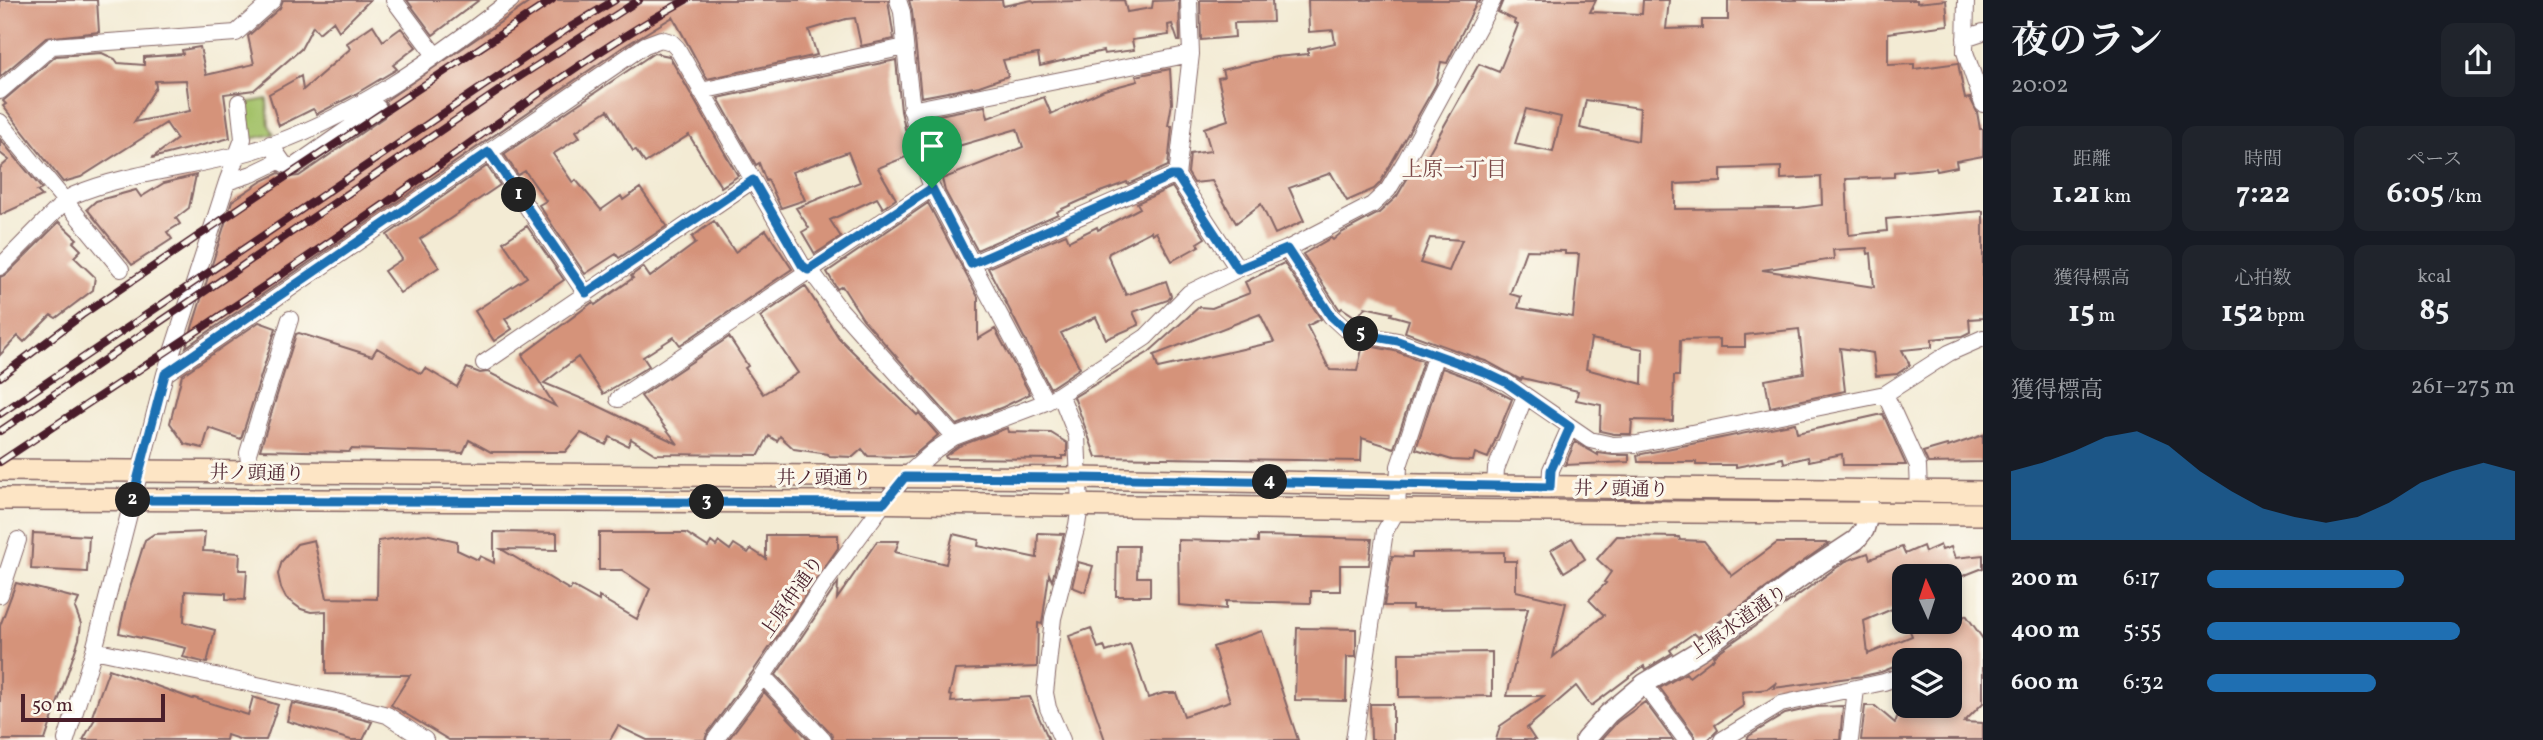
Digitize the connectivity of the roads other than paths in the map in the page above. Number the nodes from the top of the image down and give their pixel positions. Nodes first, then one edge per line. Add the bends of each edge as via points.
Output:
1 (273, 0) edge
2 (394, 0) edge
3 (510, 0) edge
4 (898, 0) edge
5 (1189, 0) edge
6 (1493, 0) edge
7 (1966, 0) edge
8 (1983, 32) edge
9 (1965, 38) junction
10 (905, 47) junction
11 (1191, 54) junction
12 (435, 55) junction
13 (0, 91) edge
14 (701, 91) junction
15 (239, 102) dead end
16 (1983, 104) edge
17 (377, 108) dead end
18 (911, 110) junction
19 (0, 122) edge
20 (270, 144) junction
21 (489, 152) junction
22 (236, 155) junction
23 (281, 160) junction
24 (1177, 176) junction
25 (753, 180) junction
26 (227, 182) junction
27 (932, 188) junction
28 (65, 201) junction
29 (1287, 249) junction
30 (971, 264) junction
31 (0, 267) edge
32 (121, 269) dead end
33 (1238, 269) junction
34 (808, 270) junction
35 (586, 293) junction
36 (290, 319) dead end
37 (1983, 338) edge
38 (1436, 354) junction
39 (484, 363) dead end
40 (165, 374) junction
41 (1885, 394) junction
42 (1525, 396) junction
43 (1053, 398) junction
44 (618, 399) dead end
45 (1570, 427) junction
46 (954, 436) junction
47 (0, 470) edge
48 (139, 471) junction
49 (257, 471) junction
50 (905, 477) junction
51 (1079, 478) junction
52 (1398, 485) junction
53 (1495, 486) junction
54 (1550, 487) junction
55 (1919, 492) junction
56 (1983, 492) edge
57 (0, 499) edge
58 (132, 500) junction
59 (1868, 502) junction
60 (884, 503) junction
61 (1080, 506) junction
62 (1397, 510) junction
63 (1983, 514) edge
64 (18, 540) dead end
65 (0, 595) edge
66 (94, 650) junction
67 (763, 677) junction
68 (1892, 678) edge
69 (1644, 684) junction
70 (1856, 688) junction
71 (66, 740) edge
72 (425, 740) edge
73 (715, 740) edge
74 (823, 740) edge
75 (1062, 740) edge
76 (1354, 740) edge
77 (1585, 740) edge
78 (1686, 740) edge
79 (1722, 740) edge
80 (1850, 740) edge

1 - 13 street via 236,33 52,46
2 - 12 street
3 - 12 street
4 - 10 street
5 - 11 street
6 - 29 street, 上原仲通り via 1388,190 1350,218
7 - 9 street
8 - 9 street
9 - 16 street via 1965,52
10 - 14 street
10 - 18 street
11 - 18 street
11 - 24 street
12 - 20 street via 351,109
14 - 21 street via 677,48 667,40 655,40
14 - 25 street
15 - 22 street via 243,139
17 - 23 street via 293,167
18 - 27 street
19 - 28 street
20 - 22 street
20 - 23 street
21 - 35 street
21 - 40 street
22 - 26 street
22 - 28 street via 84,191
23 - 26 street
24 - 30 street
24 - 33 street
25 - 34 street
25 - 35 street
26 - 40 street
27 - 30 street
27 - 34 street
28 - 31 street
28 - 32 street
29 - 33 street, 上原仲通り
29 - 38 street via 1331,316 1344,328
30 - 43 street
33 - 43 street, 上原仲通り via 1189,293 1146,337
34 - 44 street
34 - 46 street
35 - 39 street
36 - 49 street via 248,453 249,464
37 - 41 street via 1949,353
38 - 42 street via 1484,372
38 - 52 street via 1400,462
40 - 48 street
41 - 45 street via 1637,444 1590,440
41 - 55 street via 1918,466
42 - 45 street
42 - 53 street via 1496,469
43 - 46 street, 上原仲通り
43 - 51 street via 1077,436
45 - 54 street via 1551,470
46 - 50 street, 上原仲通り
47 - 48 main road, 井ノ頭通り
48 - 49 main road, 井ノ頭通り
48 - 58 street
49 - 50 main road, 井ノ頭通り
50 - 51 main road, 井ノ頭通り
50 - 60 street, 上原仲通り
51 - 52 main road, 井ノ頭通り
51 - 61 street
52 - 53 main road, 井ノ頭通り
52 - 62 street
53 - 54 main road, 井ノ頭通り
54 - 59 main road, 井ノ頭通り
55 - 56 main road, 井ノ頭通り
55 - 59 main road, 井ノ頭通り
57 - 58 main road, 井ノ頭通り
58 - 60 main road, 井ノ頭通り
58 - 66 street
59 - 62 main road, 井ノ頭通り
59 - 63 main road, 井ノ頭通り
59 - 69 street, 上原水道通り via 1864,530 1856,540 1702,649
60 - 61 main road, 井ノ頭通り
60 - 67 street, 上原仲通り
61 - 62 main road, 井ノ頭通り
61 - 75 street via 1053,618 1045,693
62 - 76 street via 1385,531
64 - 65 street
66 - 71 street
66 - 72 street via 387,715
67 - 73 street, 上原仲通り
67 - 74 street
68 - 70 street
69 - 77 street, 上原水道通り
69 - 78 street
70 - 79 street via 1782,704
70 - 80 street

